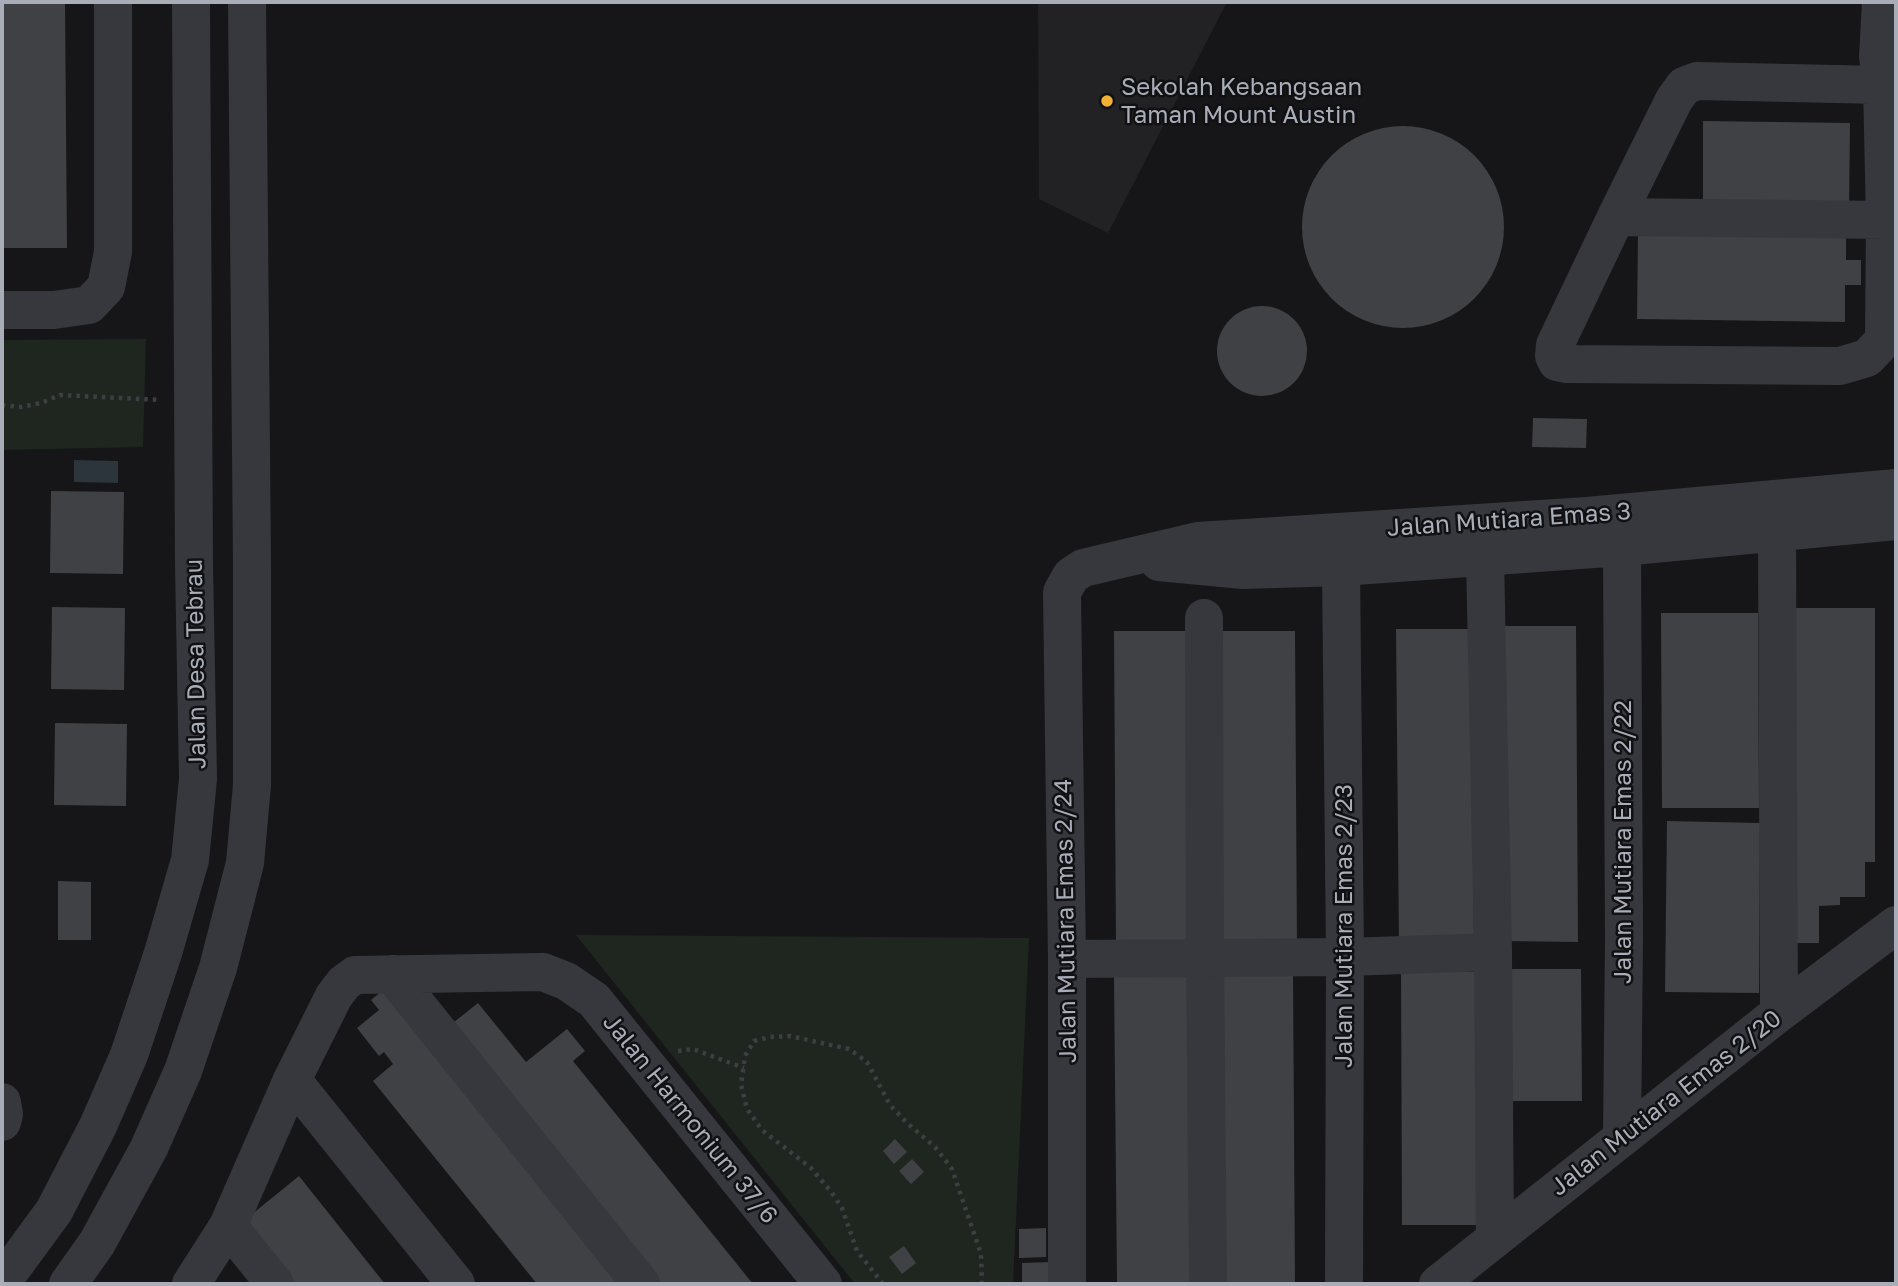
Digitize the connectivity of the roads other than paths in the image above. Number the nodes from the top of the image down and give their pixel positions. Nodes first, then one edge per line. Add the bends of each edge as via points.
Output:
1 (113, 2) edge
2 (191, 2) edge
3 (247, 2) edge
4 (1881, 2) edge
5 (1882, 85) junction
6 (1616, 217) junction
7 (1885, 220) junction
8 (2, 310) edge
9 (1896, 488) edge
10 (1896, 521) edge
11 (1777, 532) junction
12 (1622, 547) junction
13 (1485, 556) junction
14 (1124, 558) junction
15 (252, 563) junction
16 (194, 564) junction
17 (1341, 567) junction
18 (1083, 568) joint
19 (1204, 618) dead end
20 (1896, 925) edge
21 (1493, 952) junction
22 (1205, 957) junction
23 (1345, 957) junction
24 (1067, 959) junction
25 (392, 974) junction
26 (1779, 1013) junction
27 (292, 1080) junction
28 (2, 1102) edge
29 (2, 1122) edge
30 (1622, 1137) junction
31 (228, 1226) junction
32 (1494, 1239) junction
33 (2, 1282) edge
34 (68, 1284) edge
35 (191, 1284) edge
36 (275, 1284) edge
37 (456, 1284) edge
38 (641, 1284) edge
39 (822, 1284) edge
40 (1067, 1284) edge
41 (1208, 1284) edge
42 (1344, 1284) edge
43 (1438, 1284) edge

1 - 8 street via 113,251 106,287 89,305
2 - 16 street, Jalan Desa Tebrau
3 - 15 street
4 - 5 street via 1878,57
5 - 6 street via 1697,81 1685,86
5 - 7 street
6 - 7 street
6 - 7 street via 1555,345 1557,362 1840,366 1867,358 1884,340
9 - 14 street, Jalan Mutiara Emas 3 via 1587,516 1198,541
10 - 11 street, Jalan Mutiara Emas 3
11 - 12 street, Jalan Mutiara Emas 3
11 - 26 street
12 - 13 street, Jalan Mutiara Emas 3
12 - 30 street, Jalan Mutiara Emas 2/22
13 - 17 street, Jalan Mutiara Emas 3
13 - 21 street
14 - 17 street, Jalan Mutiara Emas 3 via 1244,570
14 - 18 street, Jalan Mutiara Emas 3
15 - 16 street
15 - 34 street via 252,785 245,863 218,968 183,1071 149,1148 97,1243
16 - 33 street, Jalan Desa Tebrau via 198,779 190,860 129,1055 98,1126 54,1211
17 - 23 street, Jalan Mutiara Emas 2/23
18 - 24 street, Jalan Mutiara Emas 2/24 via 1070,576 1062,592
19 - 22 street
20 - 26 street, Jalan Mutiara Emas 2/20
21 - 23 street
21 - 32 street
22 - 23 street
22 - 24 street
22 - 41 street
23 - 42 street, Jalan Mutiara Emas 2/23
24 - 40 street, Jalan Mutiara Emas 2/24
25 - 27 street via 355,975 344,983
25 - 38 street
25 - 39 street, Jalan Harmonium 37/6 via 543,972 594,1000
26 - 30 street, Jalan Mutiara Emas 2/20
27 - 31 street
27 - 37 street
28 - 29 street
30 - 32 street, Jalan Mutiara Emas 2/20
31 - 35 street
31 - 36 street
32 - 43 street, Jalan Mutiara Emas 2/20

